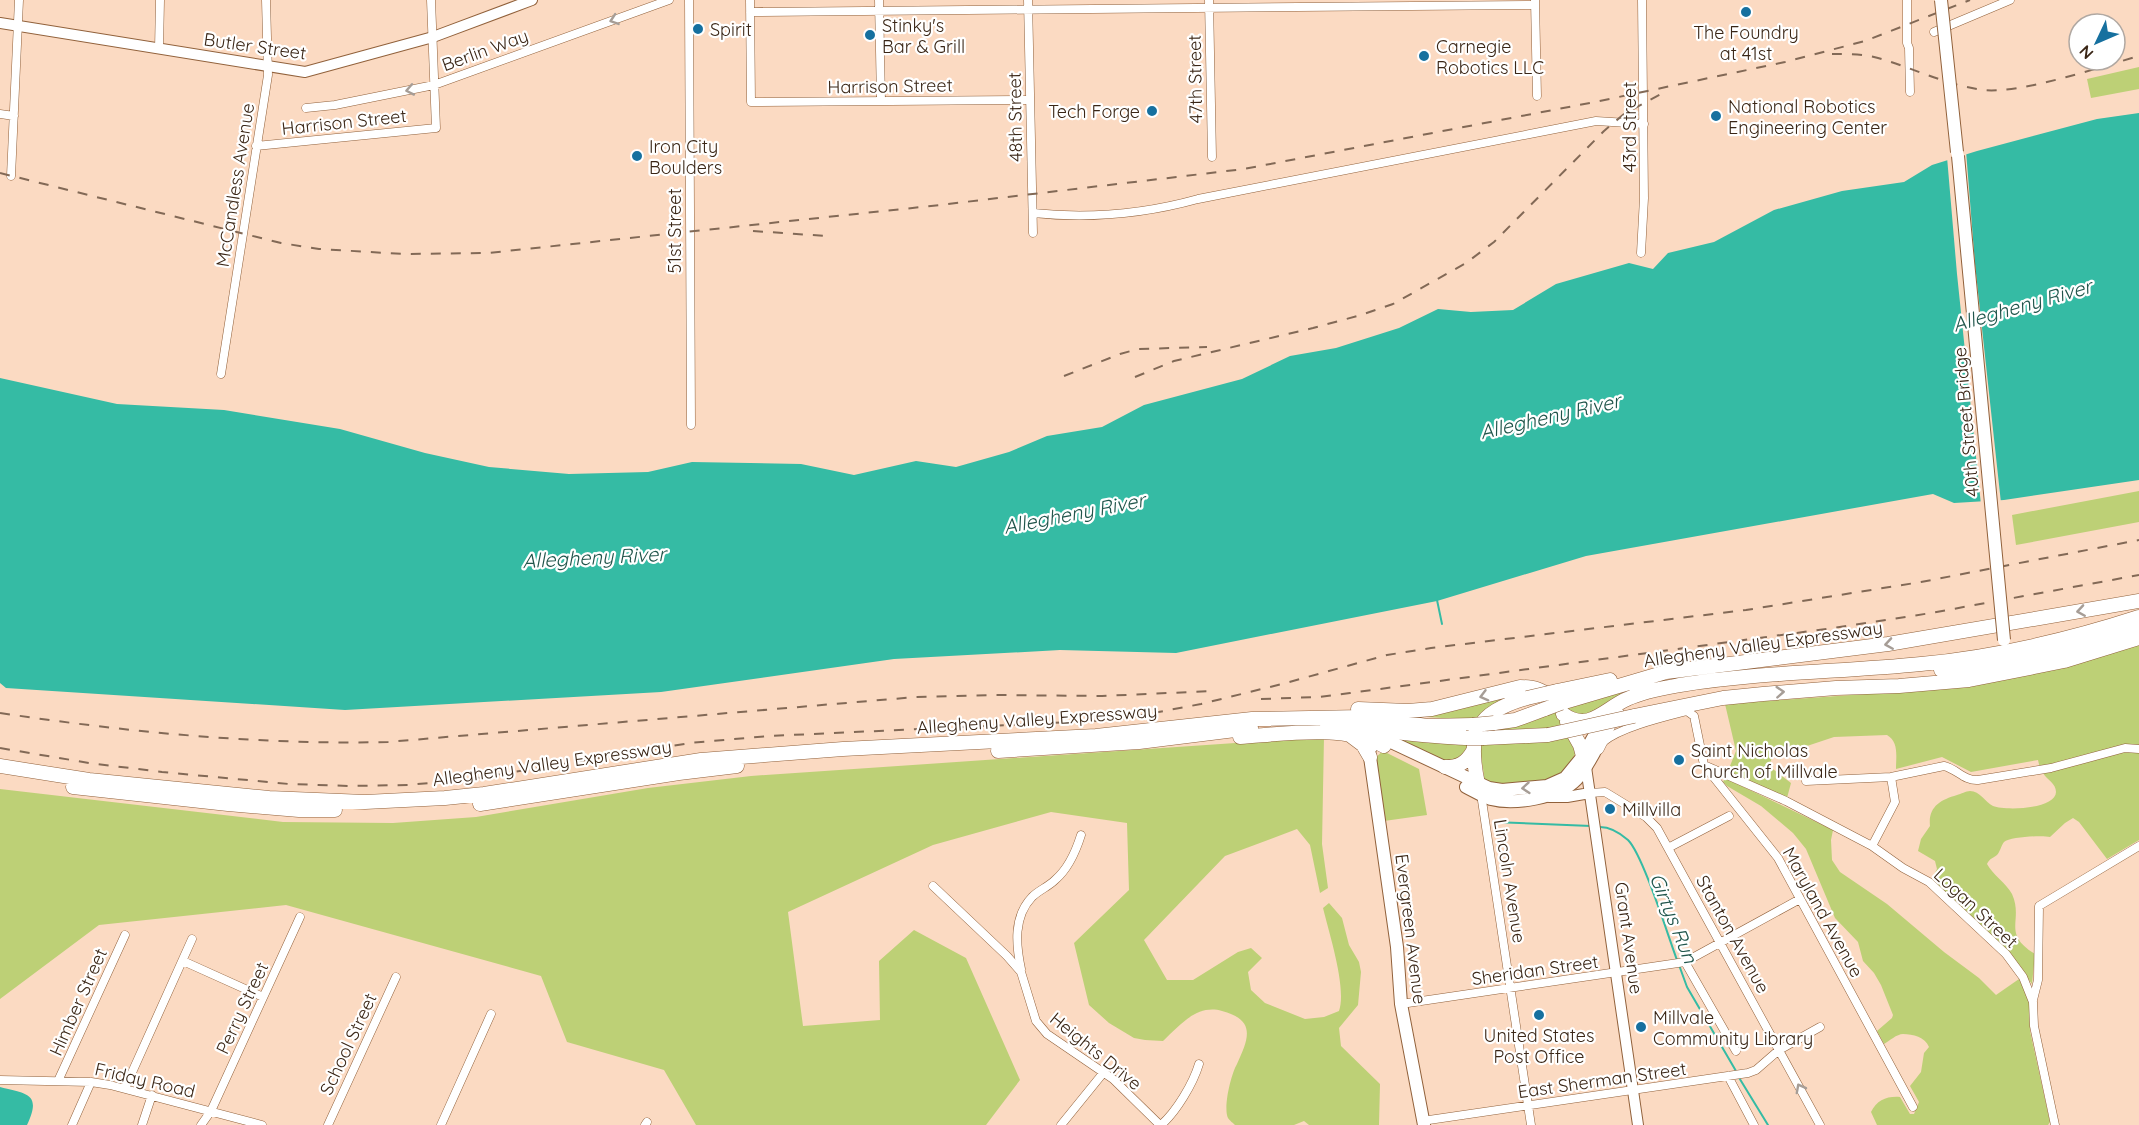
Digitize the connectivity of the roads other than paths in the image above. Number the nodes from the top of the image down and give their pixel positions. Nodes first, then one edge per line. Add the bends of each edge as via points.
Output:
1 (19, 0) edge
2 (160, 0) edge
3 (266, 0) edge
4 (431, 0) edge
5 (532, 0) edge
6 (669, 0) edge
7 (689, 0) edge
8 (750, 0) edge
9 (879, 0) edge
10 (1028, 0) edge
11 (1642, 0) edge
12 (1907, 0) edge
13 (1941, 0) edge
14 (2010, 0) edge
15 (1535, 3) edge
16 (1209, 4) edge
17 (1271, 4) edge
18 (1359, 4) edge
19 (1447, 4) edge
20 (879, 11) junction
21 (1029, 11) junction
22 (750, 12) junction
23 (0, 23) edge
24 (18, 26) junction
25 (1935, 32) dead end
26 (433, 37) junction
27 (159, 49) junction
28 (268, 67) junction
29 (434, 85) junction
30 (1910, 92) dead end
31 (1536, 96) dead end
32 (1029, 100) junction
33 (881, 101) junction
34 (306, 108) dead end
35 (0, 114) edge
36 (14, 116) junction
37 (1644, 124) junction
38 (256, 146) junction
39 (1212, 157) dead end
40 (11, 176) dead end
41 (1033, 213) junction
42 (1033, 233) dead end
43 (1641, 253) dead end
44 (221, 374) dead end
45 (691, 425) dead end
46 (2139, 601) edge
47 (2139, 617) edge
48 (2139, 628) edge
49 (2139, 638) edge
50 (2006, 651) junction
51 (1958, 669) junction
52 (1836, 688) junction
53 (1560, 702) junction
54 (1288, 717) junction
55 (1612, 723) junction
56 (1347, 734) junction
57 (1139, 742) junction
58 (1380, 743) junction
59 (1597, 748) joint
60 (2139, 748) edge
61 (1473, 751) junction
62 (1370, 757) junction
63 (1585, 761) junction
64 (1704, 765) junction
65 (0, 766) edge
66 (1445, 767) junction
67 (0, 775) edge
68 (1891, 777) junction
69 (1806, 781) dead end
70 (1480, 789) junction
71 (1590, 793) junction
72 (1544, 797) junction
73 (1729, 816) dead end
74 (1081, 835) dead end
75 (1872, 846) junction
76 (2139, 846) edge
77 (1668, 848) junction
78 (933, 886) dead end
79 (1800, 898) junction
80 (300, 917) dead end
81 (124, 935) dead end
82 (192, 939) dead end
83 (1720, 942) junction
84 (183, 961) junction
85 (1684, 962) junction
86 (1021, 972) junction
87 (1616, 973) junction
88 (396, 976) dead end
89 (1511, 988) junction
90 (263, 998) junction
91 (2033, 1002) junction
92 (1401, 1004) junction
93 (491, 1014) dead end
94 (1820, 1027) dead end
95 (1779, 1050) junction
96 (1736, 1051) dead end
97 (1198, 1064) dead end
98 (1104, 1072) junction
99 (1730, 1076) junction
100 (0, 1080) edge
101 (58, 1081) junction
102 (91, 1082) junction
103 (124, 1088) junction
104 (1633, 1091) junction
105 (152, 1095) junction
106 (1528, 1106) junction
107 (1913, 1107) dead end
108 (211, 1111) junction
109 (1423, 1123) edge
110 (72, 1125) edge
111 (142, 1125) edge
112 (201, 1125) edge
113 (262, 1125) edge
114 (328, 1125) edge
115 (441, 1125) edge
116 (1061, 1125) edge
117 (1160, 1125) edge
118 (1531, 1125) edge
119 (1638, 1125) edge
120 (1754, 1125) edge
121 (1820, 1125) edge
122 (2055, 1125) edge

1 - 24 street
2 - 27 street
3 - 28 street, McCandless Avenue
4 - 26 street
5 - 26 main road, Butler Street
6 -> 29 street, Berlin Way
7 - 45 street, 51st Street
8 - 22 street
9 - 20 street
10 - 21 street, 48th Street
11 - 37 street, 43rd Street
12 - 30 street
13 - 50 main road, 40th Street Bridge, bridge
14 - 25 street
15 - 19 street
15 - 31 street
16 - 17 street
16 - 21 street
16 - 39 street, 47th Street
17 - 18 street
18 - 19 street
20 - 21 street
20 - 22 street
20 - 33 street
21 - 32 street, 48th Street
22 - 33 street, Harrison Street via 751,102
23 - 24 main road, Butler Street
24 - 27 main road, Butler Street
24 - 36 street
26 - 28 main road, Butler Street via 305,72
26 - 29 street
27 - 28 main road, Butler Street
28 - 38 street, McCandless Avenue
29 -> 34 street, Berlin Way
29 - 38 street, Harrison Street via 436,128
32 - 33 street, Harrison Street
32 - 41 street, 48th Street
35 - 36 street
36 - 40 street
37 - 41 street via 1596,121 1171,207 1094,216
37 - 43 street, 43rd Street
38 - 44 street, McCandless Avenue
41 - 42 street, 48th Street
46 -> 53 highway, Allegheny Valley Expressway via 1888,644 1666,672 1629,679
47 - 50 highway via 2093,632
48 - 50 highway via 2064,650
49 - 52 highway, Allegheny Valley Expressway via 2064,661 1969,680
50 - 51 highway
50 - 55 highway via 1932,663 1682,685 1626,699
51 - 52 highway
51 - 55 highway via 1702,689 1639,704 1618,714
57 -> 52 highway, Allegheny Valley Expressway, bridge via 1296,725 1361,727 1434,737 1548,735 1723,698
53 - 54 highway, Allegheny Valley Expressway, bridge via 1515,720 1473,725 1427,726 1362,717
53 -> 54 highway via 1531,687 1432,709 1340,708
53 - 55 highway via 1571,720
53 - 61 highway, bridge via 1527,698 1509,703 1487,716 1476,732
53 - 63 highway
54 - 65 highway, Allegheny Valley Expressway via 1096,736 701,760 484,794 374,802 188,790
55 - 59 highway
55 - 63 main road via 1601,722
55 - 64 street, Maryland Avenue via 1687,711 1694,716
56 - 57 highway
56 - 58 highway
56 - 62 highway via 1356,738
57 - 67 highway, Allegheny Valley Expressway via 773,763 467,805 392,810 299,810 216,803
58 - 62 main road via 1369,750
58 - 66 main road via 1389,741
58 - 70 main road
59 - 63 main road
60 - 68 street via 2125,748 2051,768 1970,780 1944,766
61 - 66 highway via 1462,765
61 - 70 highway
62 - 92 main road, Evergreen Avenue
63 -> 70 main road via 1557,783
63 - 71 main road, Grant Avenue
63 - 72 main road via 1576,781
64 - 75 street, Logan Street via 1786,801
64 - 79 street, Maryland Avenue via 1778,858
66 - 70 main road
68 - 69 street
68 - 75 street via 1895,802
70 - 72 main road via 1505,801
70 - 89 street, Lincoln Avenue
71 - 72 main road
71 - 77 street, Stanton Avenue via 1605,792 1646,817
71 - 87 main road, Grant Avenue
73 - 77 street
74 - 86 street via 1061,874 1030,898 1023,910 1017,930
75 - 91 street, Logan Street via 1929,882 2006,954 2023,977
76 - 91 street via 2039,906 2038,980
77 - 83 street, Stanton Avenue
78 - 86 street, Heights Drive
79 - 83 street, Sheridan Street
79 - 107 street, Maryland Avenue
80 - 90 street, Perry Street
81 - 101 street, Himber Street
82 - 84 street
83 - 85 street, Sheridan Street
83 - 95 street, Stanton Avenue
84 - 90 street
84 - 103 street
85 - 87 street, Sheridan Street
85 - 96 street
86 - 98 street, Heights Drive via 1040,1028
87 - 89 street, Sheridan Street
87 - 104 main road, Grant Avenue
88 - 114 street, School Street
89 - 92 street, Sheridan Street
89 - 106 street, Lincoln Avenue
90 - 108 street, Perry Street
91 - 122 street, Logan Street via 2034,1026
92 - 109 main road, Evergreen Avenue
93 - 115 street
94 - 95 street, East Sherman Street
95 - 99 street, East Sherman Street via 1756,1071
121 -> 95 street, Stanton Avenue
97 - 117 street via 1192,1082
98 - 116 street
98 - 117 street, Heights Drive
99 - 104 street, East Sherman Street
99 - 120 street
100 - 101 street, Friday Road
101 - 102 street, Friday Road
102 - 103 street, Friday Road
102 - 110 street
103 - 105 street, Friday Road
104 - 106 street, East Sherman Street
104 - 119 main road, Grant Avenue
105 - 108 street, Friday Road
105 - 111 street
106 - 109 street, East Sherman Street
106 - 118 street, Lincoln Avenue
108 - 112 street, Perry Street
108 - 113 street, Friday Road

